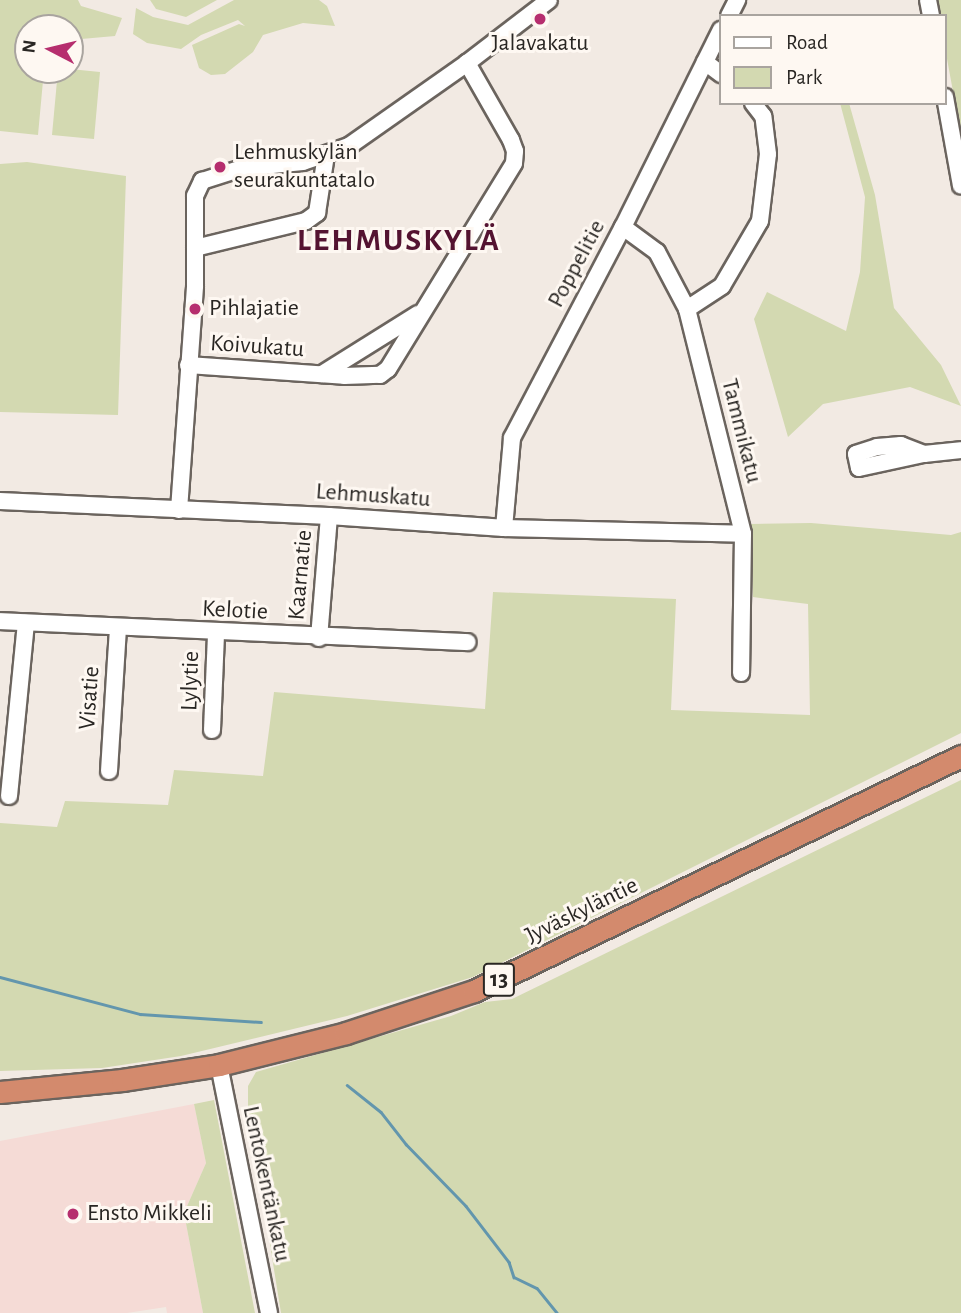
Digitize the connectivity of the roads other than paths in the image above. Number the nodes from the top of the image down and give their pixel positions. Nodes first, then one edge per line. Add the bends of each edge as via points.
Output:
1 (549, 0) edge
2 (720, 32) edge
3 (705, 62) junction
4 (467, 63) junction
5 (720, 73) edge
6 (755, 105) edge
7 (946, 105) edge
8 (326, 155) junction
9 (961, 186) edge
10 (623, 227) junction
11 (195, 248) junction
12 (687, 309) junction
13 (422, 312) junction
14 (188, 365) junction
15 (322, 374) junction
16 (961, 450) edge
17 (924, 454) dead end
18 (0, 501) edge
19 (179, 510) junction
20 (329, 516) junction
21 (503, 528) junction
22 (743, 534) junction
23 (0, 621) edge
24 (26, 623) junction
25 (118, 628) junction
26 (216, 633) junction
27 (319, 638) junction
28 (468, 642) dead end
29 (741, 673) dead end
30 (212, 730) dead end
31 (961, 755) edge
32 (109, 771) dead end
33 (9, 796) dead end
34 (219, 1065) junction
35 (0, 1092) edge
36 (269, 1313) edge

1 - 4 street
2 - 3 street, Poppelitie
3 - 5 street
3 - 10 street, Poppelitie
4 - 8 street via 349,146
4 - 13 street, Koivukatu via 510,140 514,163
6 - 12 street via 763,116 768,154 760,221 722,286
7 - 9 street
8 - 11 street via 317,213 306,221
8 - 11 street via 242,168 202,181 195,196
10 - 12 street, Tammikatu via 657,252
10 - 21 street, Poppelitie via 512,438
11 - 14 street
12 - 22 street, Tammikatu
13 - 15 street, Koivukatu
13 - 15 street, Koivukatu via 380,375
14 - 15 street, Koivukatu
14 - 19 street
16 - 17 street
18 - 19 street, Lehmuskatu
19 - 20 street, Lehmuskatu
20 - 21 street, Lehmuskatu
20 - 27 street, Kaarnatie
21 - 22 street, Lehmuskatu
22 - 29 street, Tammikatu
23 - 24 street, Kelotie
24 - 25 street, Kelotie
24 - 33 street
25 - 26 street, Kelotie
25 - 32 street, Visatie
26 - 27 street, Kelotie
26 - 30 street, Lylytie
27 - 28 street, Kelotie
31 - 34 highway, Jyväskyläntie / 13 via 474,991 346,1033
34 - 35 highway, Jyväskyläntie / 13
34 - 36 street, Lentokentänkatu

